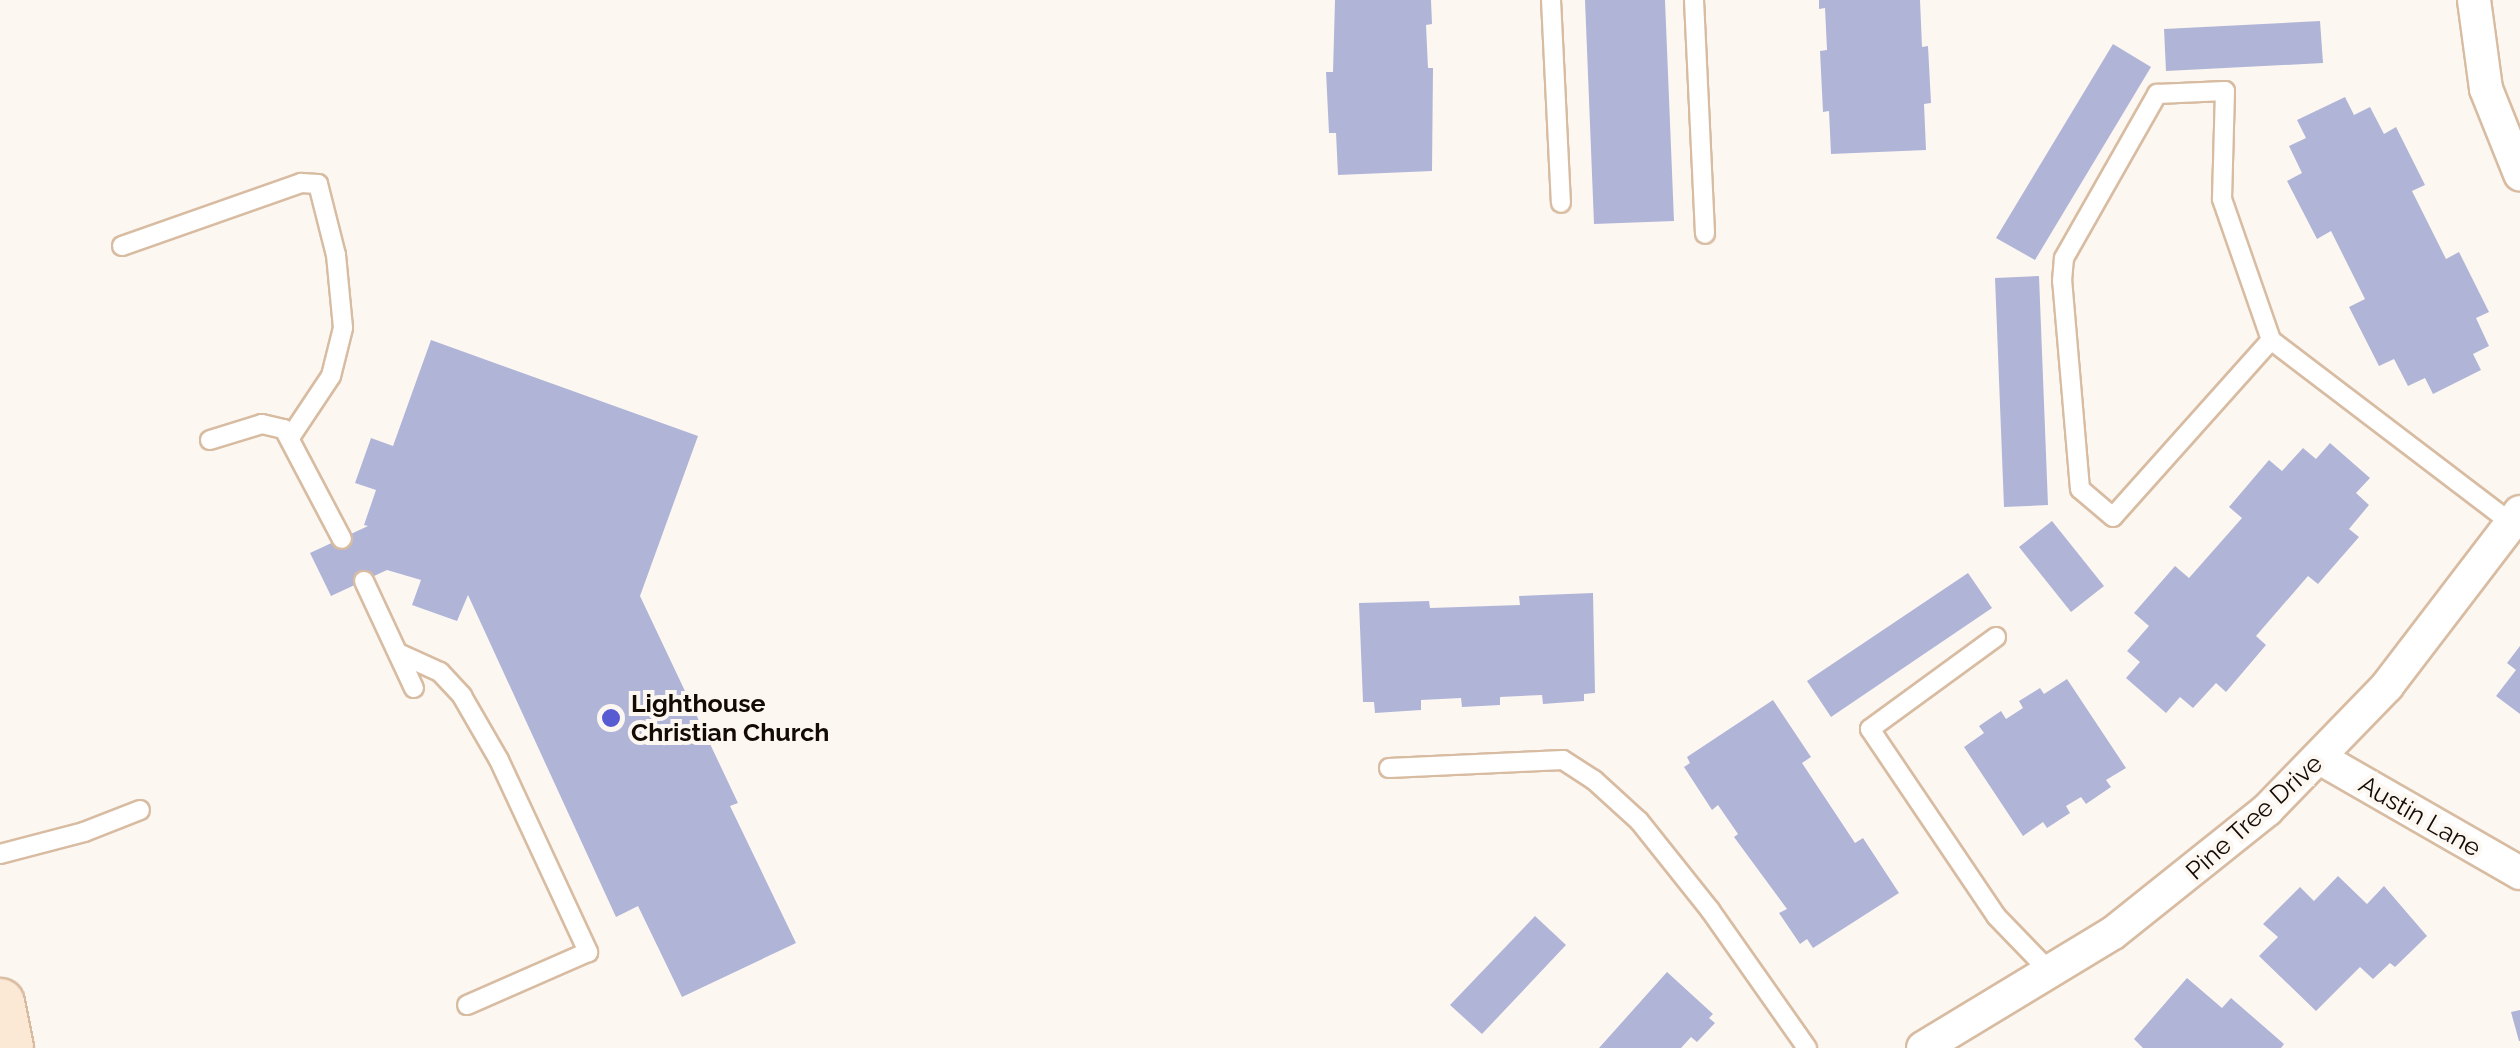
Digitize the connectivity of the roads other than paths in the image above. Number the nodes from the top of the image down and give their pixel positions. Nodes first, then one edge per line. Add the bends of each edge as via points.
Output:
1 (1551, 0) edge
2 (1694, 0) edge
3 (2474, 0) edge
4 (2520, 174) edge
5 (1561, 203) dead end
6 (1705, 234) dead end
7 (122, 246) dead end
8 (2271, 340) junction
9 (291, 436) junction
10 (210, 440) dead end
11 (2516, 518) edge
12 (342, 539) dead end
13 (364, 580) dead end
14 (1996, 637) dead end
15 (398, 653) junction
16 (414, 688) dead end
17 (2320, 758) junction
18 (1389, 768) dead end
19 (140, 810) dead end
20 (0, 854) edge
21 (2520, 873) edge
22 (2051, 973) junction
23 (0, 1002) edge
24 (467, 1004) dead end
25 (9, 1048) edge
26 (1807, 1048) edge
27 (1923, 1048) edge

1 - 5 lane
2 - 6 lane
3 - 4 street via 2486,89
7 - 9 lane via 301,183 318,184 336,255 342,328 331,376
8 - 8 lane via 2222,200 2226,90 2157,94 2064,258 2080,488 2113,516
8 - 11 lane
9 - 10 lane via 262,424
9 - 12 lane
11 - 17 street, Pine Tree Drive via 2387,686
13 - 15 lane
14 - 22 lane via 1870,729 1996,916
15 - 16 lane
15 - 24 lane via 440,672 462,696 588,952
17 - 21 street, Austin Lane
17 - 22 street, Pine Tree Drive via 2192,874
18 - 26 lane via 1563,760 1594,780 1639,821 1710,910
19 - 20 lane
22 - 27 street, Pine Tree Drive
23 - 25 street

